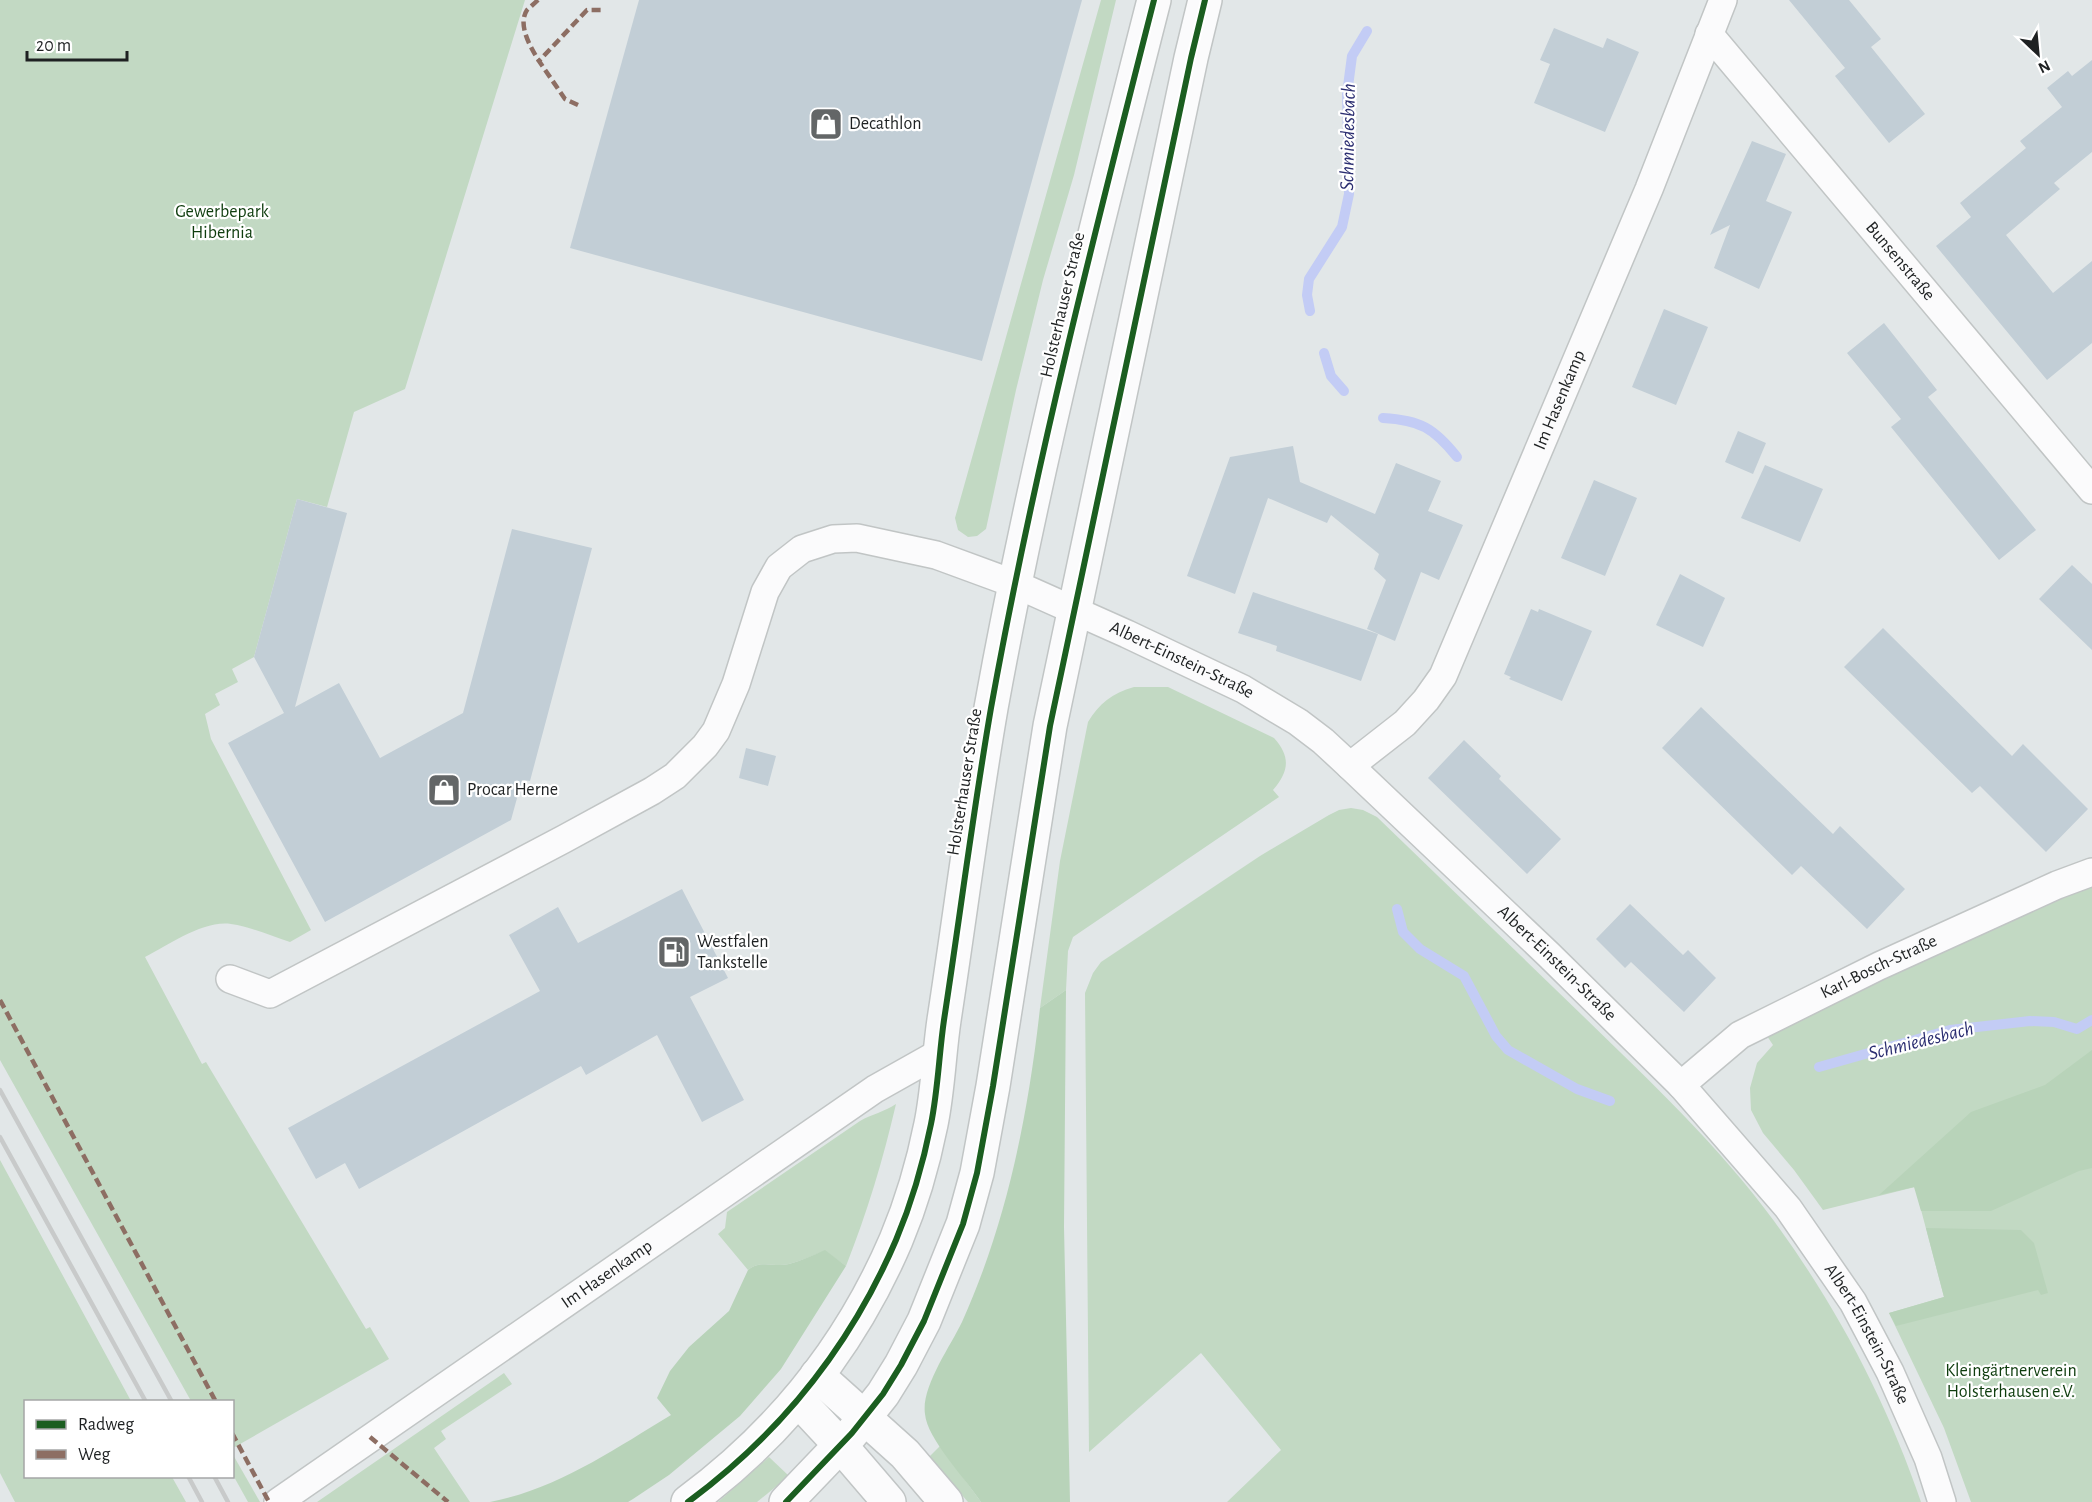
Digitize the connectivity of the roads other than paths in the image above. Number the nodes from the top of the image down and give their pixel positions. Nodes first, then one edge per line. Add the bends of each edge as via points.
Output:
1 (1154, 0) edge
2 (1205, 0) edge
3 (1722, 0) edge
4 (1709, 34) junction
5 (2092, 490) edge
6 (1015, 584) junction
7 (1074, 611) junction
8 (1350, 766) junction
9 (2092, 872) edge
10 (230, 979) dead end
11 (939, 1053) junction
12 (1682, 1085) junction
13 (808, 1388) junction
14 (865, 1418) junction
15 (841, 1446) junction
16 (278, 1502) edge
17 (688, 1502) edge
18 (786, 1502) edge
19 (889, 1502) edge
20 (946, 1502) edge
21 (1942, 1502) edge

1 - 6 main road, Holsterhauser Straße via 1077,302
2 - 7 main road
3 - 4 street, Im Hasenkamp
4 - 5 street, Bunsenstraße
4 - 8 street, Im Hasenkamp via 1649,189 1443,676 1405,723
6 - 7 street, Albert-Einstein-Straße
6 - 10 street, Albert-Einstein-Straße via 936,555 857,538 833,539 802,549 779,567 765,592 736,684 716,731 675,776 270,994
6 - 11 main road, Holsterhauser Straße via 991,711
7 - 8 street, Albert-Einstein-Straße via 1243,689 1298,722
7 - 14 main road via 1050,726 977,1173 963,1224 924,1321 901,1365
8 - 12 street, Albert-Einstein-Straße
9 - 12 street, Karl-Bosch-Straße via 1880,966 1740,1035
11 - 13 main road, Holsterhauser Straße via 932,1121 916,1189 878,1281 846,1336
11 - 16 street, Im Hasenkamp via 875,1089
12 - 21 street, Albert-Einstein-Straße via 1788,1208 1853,1302 1895,1382 1928,1458
13 - 14 main road
13 - 15 main road
13 - 17 main road, Holsterhauser Straße via 748,1452
14 - 15 main road
14 - 20 main road via 905,1454
15 - 18 main road
15 - 19 main road

